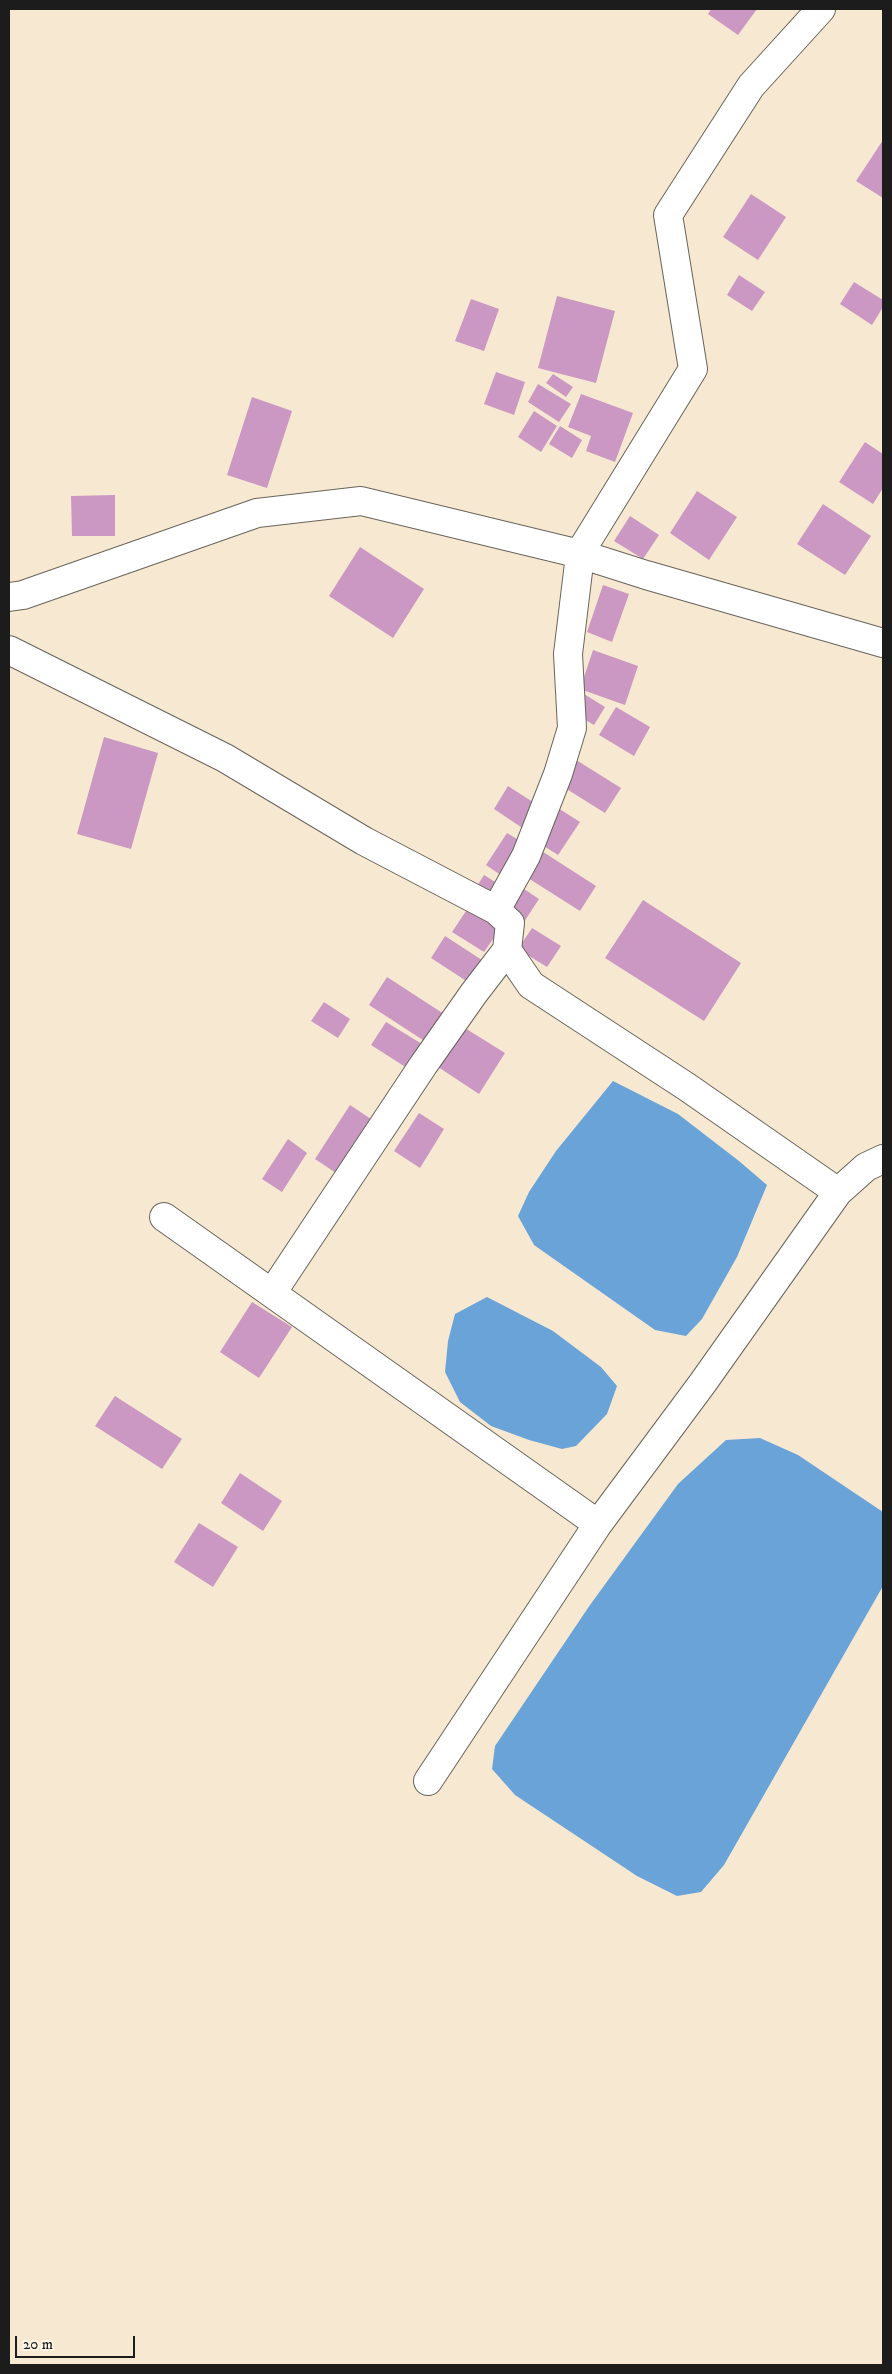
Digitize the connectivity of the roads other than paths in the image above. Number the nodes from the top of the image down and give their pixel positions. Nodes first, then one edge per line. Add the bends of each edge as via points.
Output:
1 (821, 9) edge
2 (580, 555) junction
3 (9, 597) edge
4 (883, 643) edge
5 (9, 650) edge
6 (496, 910) junction
7 (507, 950) junction
8 (883, 1159) edge
9 (838, 1192) junction
10 (164, 1217) dead end
11 (272, 1293) junction
12 (598, 1524) junction
13 (428, 1780) dead end

1 - 2 street via 751,86 668,215 693,369
2 - 3 street via 361,501 257,513 23,595
2 - 4 street
2 - 6 street via 568,654 572,728 526,856
5 - 6 street via 225,758 364,842
6 - 7 street via 510,923
7 - 9 street via 531,985 687,1087
7 - 11 street via 430,1056
8 - 9 street via 866,1167
9 - 12 street
10 - 11 street
11 - 12 street
12 - 13 street

